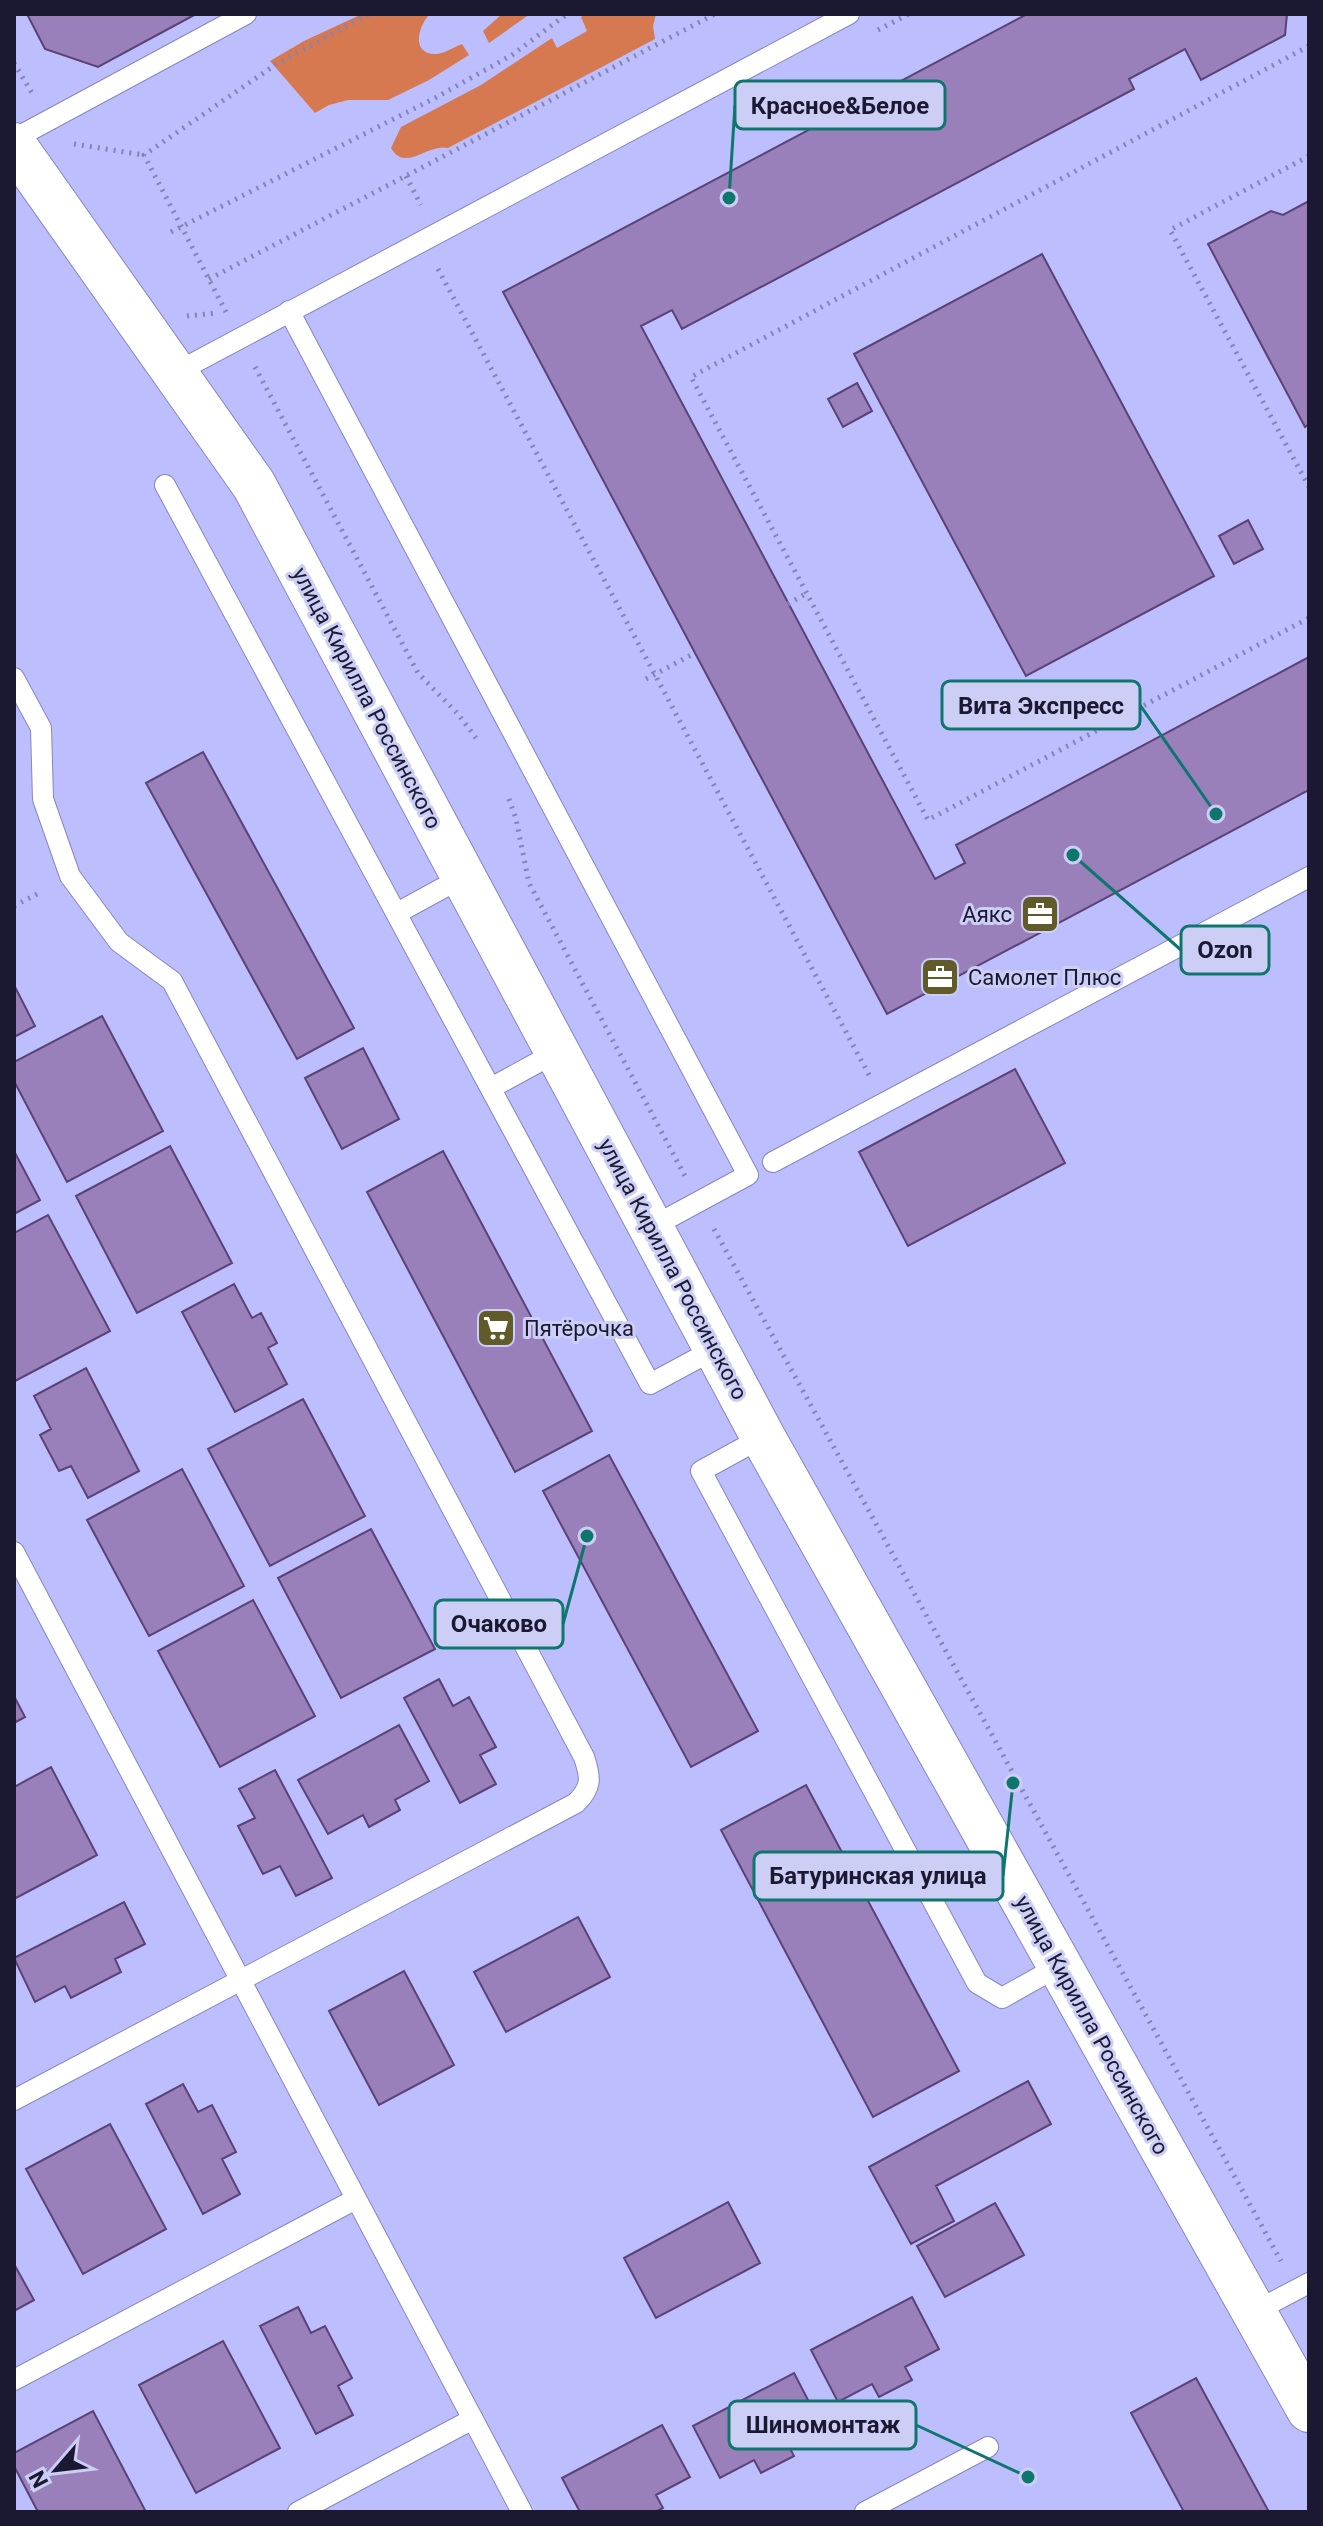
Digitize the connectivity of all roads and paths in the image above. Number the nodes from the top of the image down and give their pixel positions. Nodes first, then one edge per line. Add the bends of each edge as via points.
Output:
1 (246, 14) edge
2 (369, 14) edge
3 (567, 14) edge
4 (715, 14) edge
5 (849, 14) edge
6 (909, 14) edge
7 (867, 36) dead end
8 (1309, 46) edge
9 (14, 63) edge
10 (37, 100) dead end
11 (14, 142) edge
12 (61, 142) dead end
13 (144, 155) junction
14 (1309, 156) edge
15 (406, 176) junction
16 (423, 210) dead end
17 (181, 228) junction
18 (171, 232) dead end
19 (435, 264) dead end
20 (209, 279) junction
21 (289, 311) junction
22 (226, 312) dead end
23 (254, 364) dead end
24 (175, 373) junction
25 (165, 485) dead end
26 (1309, 487) edge
27 (807, 593) junction
28 (788, 604) dead end
29 (1309, 618) edge
30 (695, 653) dead end
31 (654, 675) junction
32 (14, 678) edge
33 (646, 679) dead end
34 (485, 749) dead end
35 (505, 790) dead end
36 (463, 877) junction
37 (1309, 877) edge
38 (397, 913) junction
39 (557, 1052) junction
40 (872, 1079) dead end
41 (491, 1088) junction
42 (773, 1162) dead end
43 (678, 1164) dead end
44 (712, 1227) dead end
45 (650, 1228) junction
46 (715, 1349) junction
47 (763, 1437) junction
48 (14, 1552) edge
49 (1059, 1966) junction
50 (241, 1980) junction
51 (16, 2093) edge
52 (356, 2199) junction
53 (1303, 2287) edge
54 (1254, 2312) junction
55 (14, 2380) edge
56 (1309, 2410) edge
57 (473, 2419) junction
58 (988, 2447) dead end
59 (298, 2512) edge
60 (522, 2512) edge
61 (865, 2512) edge

1 - 11 lane
2 - 13 path via 275,65
3 - 17 path via 512,55 448,91
4 - 15 path
5 - 21 lane
6 - 7 path
8 - 27 path via 691,377
9 - 10 path
11 - 24 main road, улица Кирилла Россинского
12 - 13 path
13 - 17 path
14 - 26 path via 1170,230
15 - 16 path
15 - 20 path
17 - 18 path
17 - 20 path
19 - 31 path
20 - 22 path
21 - 24 lane
21 - 45 lane via 748,1175
23 - 34 path via 418,673
24 - 36 main road, улица Кирилла Россинского via 254,485
25 - 38 lane
27 - 28 path
27 - 29 path via 928,820
30 - 31 path
31 - 33 path
31 - 40 path
32 - 50 lane via 41,728 43,799 70,876 119,942 172,981 590,1774 586,1792 576,1803
35 - 43 path via 529,883
36 - 38 lane
36 - 39 main road, улица Кирилла Россинского
37 - 42 lane
38 - 41 lane
39 - 41 lane
39 - 45 main road, улица Кирилла Россинского
41 - 46 lane via 650,1384
44 - 53 path
45 - 46 main road, улица Кирилла Россинского
46 - 47 main road, улица Кирилла Россинского
47 - 49 main road, улица Кирилла Россинского
47 - 49 lane via 701,1471 977,1983 1002,1998
48 - 50 lane
49 - 54 main road, улица Кирилла Россинского
50 - 51 lane
50 - 52 lane
52 - 55 lane
52 - 57 lane
53 - 54 lane
54 - 56 main road, улица Кирилла Россинского
57 - 59 lane
57 - 60 lane
58 - 61 lane

